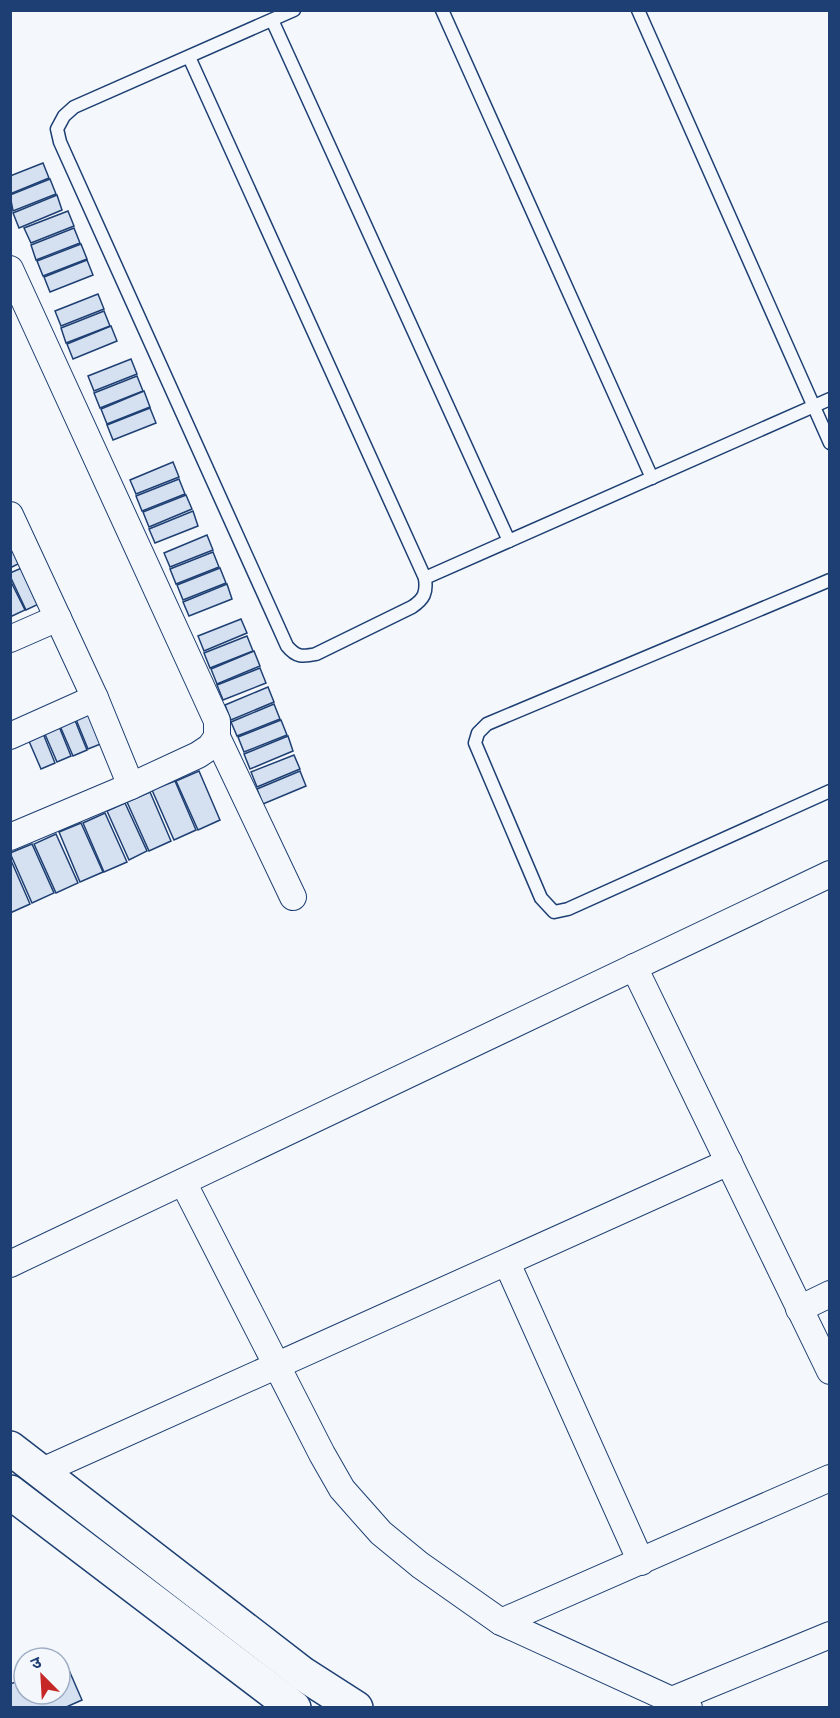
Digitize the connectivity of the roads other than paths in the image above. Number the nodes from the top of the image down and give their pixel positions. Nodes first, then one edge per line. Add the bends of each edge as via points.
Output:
1 (294, 10) edge
2 (442, 10) edge
3 (638, 10) edge
4 (272, 20) junction
5 (189, 57) junction
6 (10, 269) edge
7 (16, 294) edge
8 (830, 399) edge
9 (813, 407) junction
10 (830, 443) edge
11 (652, 478) junction
12 (11, 518) edge
13 (509, 541) junction
14 (425, 578) junction
15 (830, 580) edge
16 (58, 618) junction
17 (10, 639) edge
18 (95, 698) junction
19 (10, 736) edge
20 (217, 737) junction
21 (131, 786) junction
22 (830, 791) edge
23 (10, 837) edge
24 (828, 880) edge
25 (293, 897) dead end
26 (634, 967) junction
27 (729, 1162) junction
28 (183, 1182) junction
29 (507, 1263) junction
30 (10, 1264) edge
31 (830, 1294) edge
32 (799, 1309) junction
33 (278, 1367) junction
34 (830, 1371) edge
35 (10, 1448) edge
36 (42, 1471) junction
37 (830, 1478) edge
38 (10, 1492) edge
39 (641, 1562) junction
40 (501, 1622) junction
41 (830, 1635) edge
42 (680, 1704) edge
43 (294, 1707) edge
44 (356, 1707) edge

1 - 4 lane
2 - 11 lane
3 - 9 lane
4 - 5 lane
4 - 13 lane
5 - 14 lane
5 - 14 lane via 74,107 57,129 282,635 293,653 303,657 316,654 412,608 427,589
6 - 7 street
7 - 20 street via 217,721
8 - 9 lane
9 - 10 lane
9 - 11 lane
11 - 13 lane
12 - 16 street
13 - 14 lane
15 - 22 lane via 487,724 478,732 475,743 541,898 554,912
16 - 17 street
16 - 18 street
18 - 19 street
18 - 21 street
20 - 21 street via 198,755
20 - 25 street
21 - 23 street
24 - 26 street
26 - 27 street
26 - 28 street
27 - 29 street
27 - 32 street
28 - 30 street
28 - 33 street
29 - 33 street
29 - 39 street
31 - 32 street
32 - 34 street
33 - 36 street
33 - 40 street via 342,1489 381,1533
35 - 36 main road
36 - 44 main road via 303,1674
37 - 39 street
38 - 43 main road
39 - 40 street
40 - 42 street
41 - 42 street

